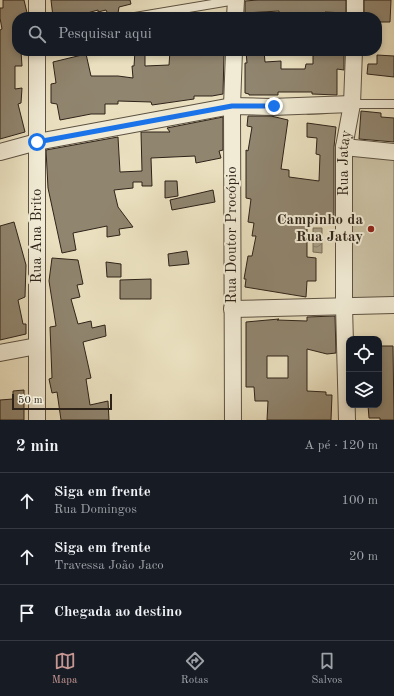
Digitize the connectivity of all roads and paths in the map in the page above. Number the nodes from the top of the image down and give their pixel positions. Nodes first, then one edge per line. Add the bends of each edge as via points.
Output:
1 (37, 0) edge
2 (236, 0) edge
3 (355, 0) edge
4 (37, 12) edge
5 (165, 12) edge
6 (236, 12) edge
7 (355, 12) edge
8 (37, 56) edge
9 (234, 56) edge
10 (354, 56) edge
11 (352, 104) junction
12 (394, 104) edge
13 (232, 106) junction
14 (37, 142) junction
15 (344, 147) junction
16 (0, 152) edge
17 (394, 152) edge
18 (394, 305) edge
19 (344, 306) junction
20 (232, 309) junction
21 (37, 346) junction
22 (0, 353) edge
23 (37, 420) edge
24 (233, 420) edge
25 (347, 420) edge

1 - 4 street
2 - 5 lane
2 - 6 street
3 - 7 street
8 - 14 street, Rua Ana Brito
9 - 13 street, Rua Doutor Procópio
10 - 11 street, Rua Jatay
11 - 12 lane
11 - 13 street
11 - 15 street, Rua Jatay
13 - 14 street
13 - 20 street, Rua Doutor Procópio
14 - 16 street
14 - 21 street, Rua Ana Brito
15 - 17 street
15 - 19 street, Rua Jatay
18 - 19 street
19 - 20 street
19 - 25 street, Rua Jatay
20 - 24 street, Rua Doutor Procópio
21 - 22 street
21 - 23 street, Rua Ana Brito

